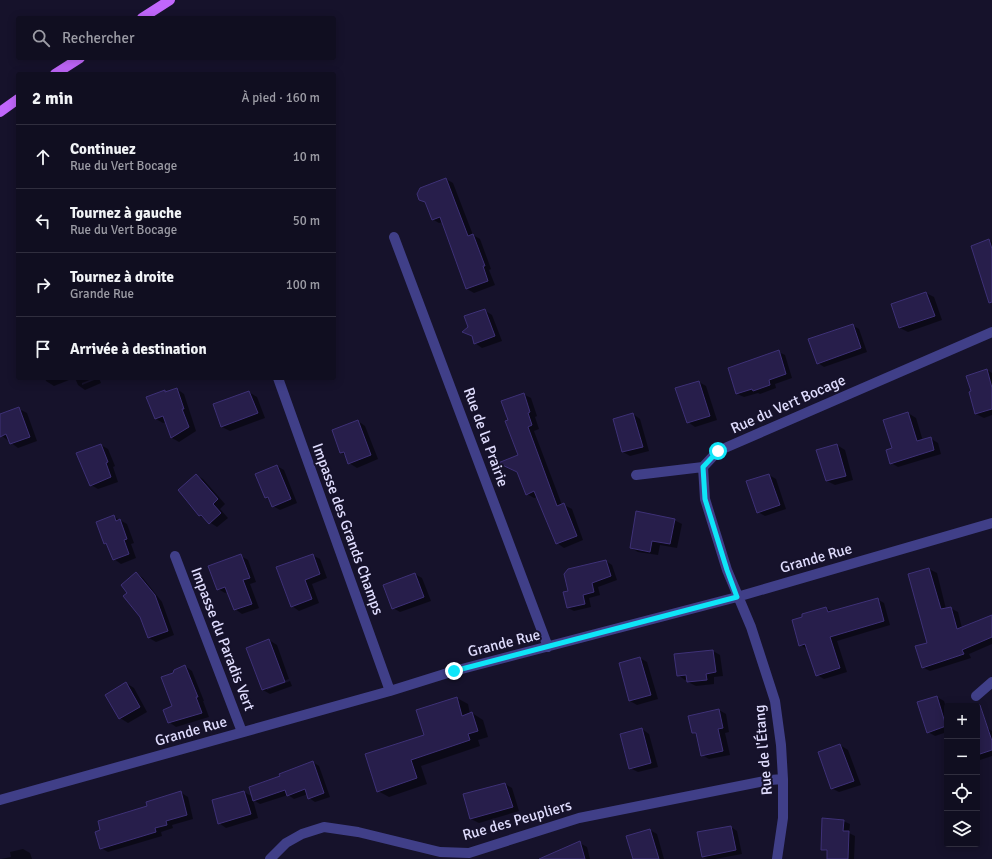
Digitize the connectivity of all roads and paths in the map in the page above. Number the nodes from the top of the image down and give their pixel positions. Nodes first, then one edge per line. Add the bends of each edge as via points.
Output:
1 (170, 0) edge
2 (145, 16) edge
3 (77, 60) edge
4 (58, 72) edge
5 (16, 101) edge
6 (0, 112) edge
7 (394, 237) dead end
8 (992, 332) edge
9 (279, 380) edge
10 (703, 467) junction
11 (636, 475) dead end
12 (992, 523) edge
13 (175, 556) dead end
14 (737, 597) junction
15 (548, 647) junction
16 (992, 682) edge
17 (390, 691) junction
18 (976, 696) dead end
19 (242, 732) junction
20 (783, 779) junction
21 (0, 800) edge
22 (270, 859) edge
23 (777, 859) edge

1 - 2 main road
3 - 4 main road
5 - 6 main road
7 - 15 street, Rue de la Prairie
8 - 10 street, Rue du Vert Bocage via 718,451
9 - 17 street, Impasse des Grands Champs
10 - 11 street
10 - 14 street via 705,499
12 - 14 street, Grande Rue
13 - 19 street, Impasse du Paradis Vert
14 - 15 street, Grande Rue
14 - 20 street, Rue de l'Étang via 751,627 775,701
15 - 17 street, Grande Rue via 454,671
16 - 18 street
17 - 19 street, Grande Rue
19 - 21 street, Grande Rue
20 - 22 street, Rue des Peupliers via 579,818 469,853 440,852 358,832 324,827 286,842
20 - 23 street, Rue de l'Étang via 783,818

